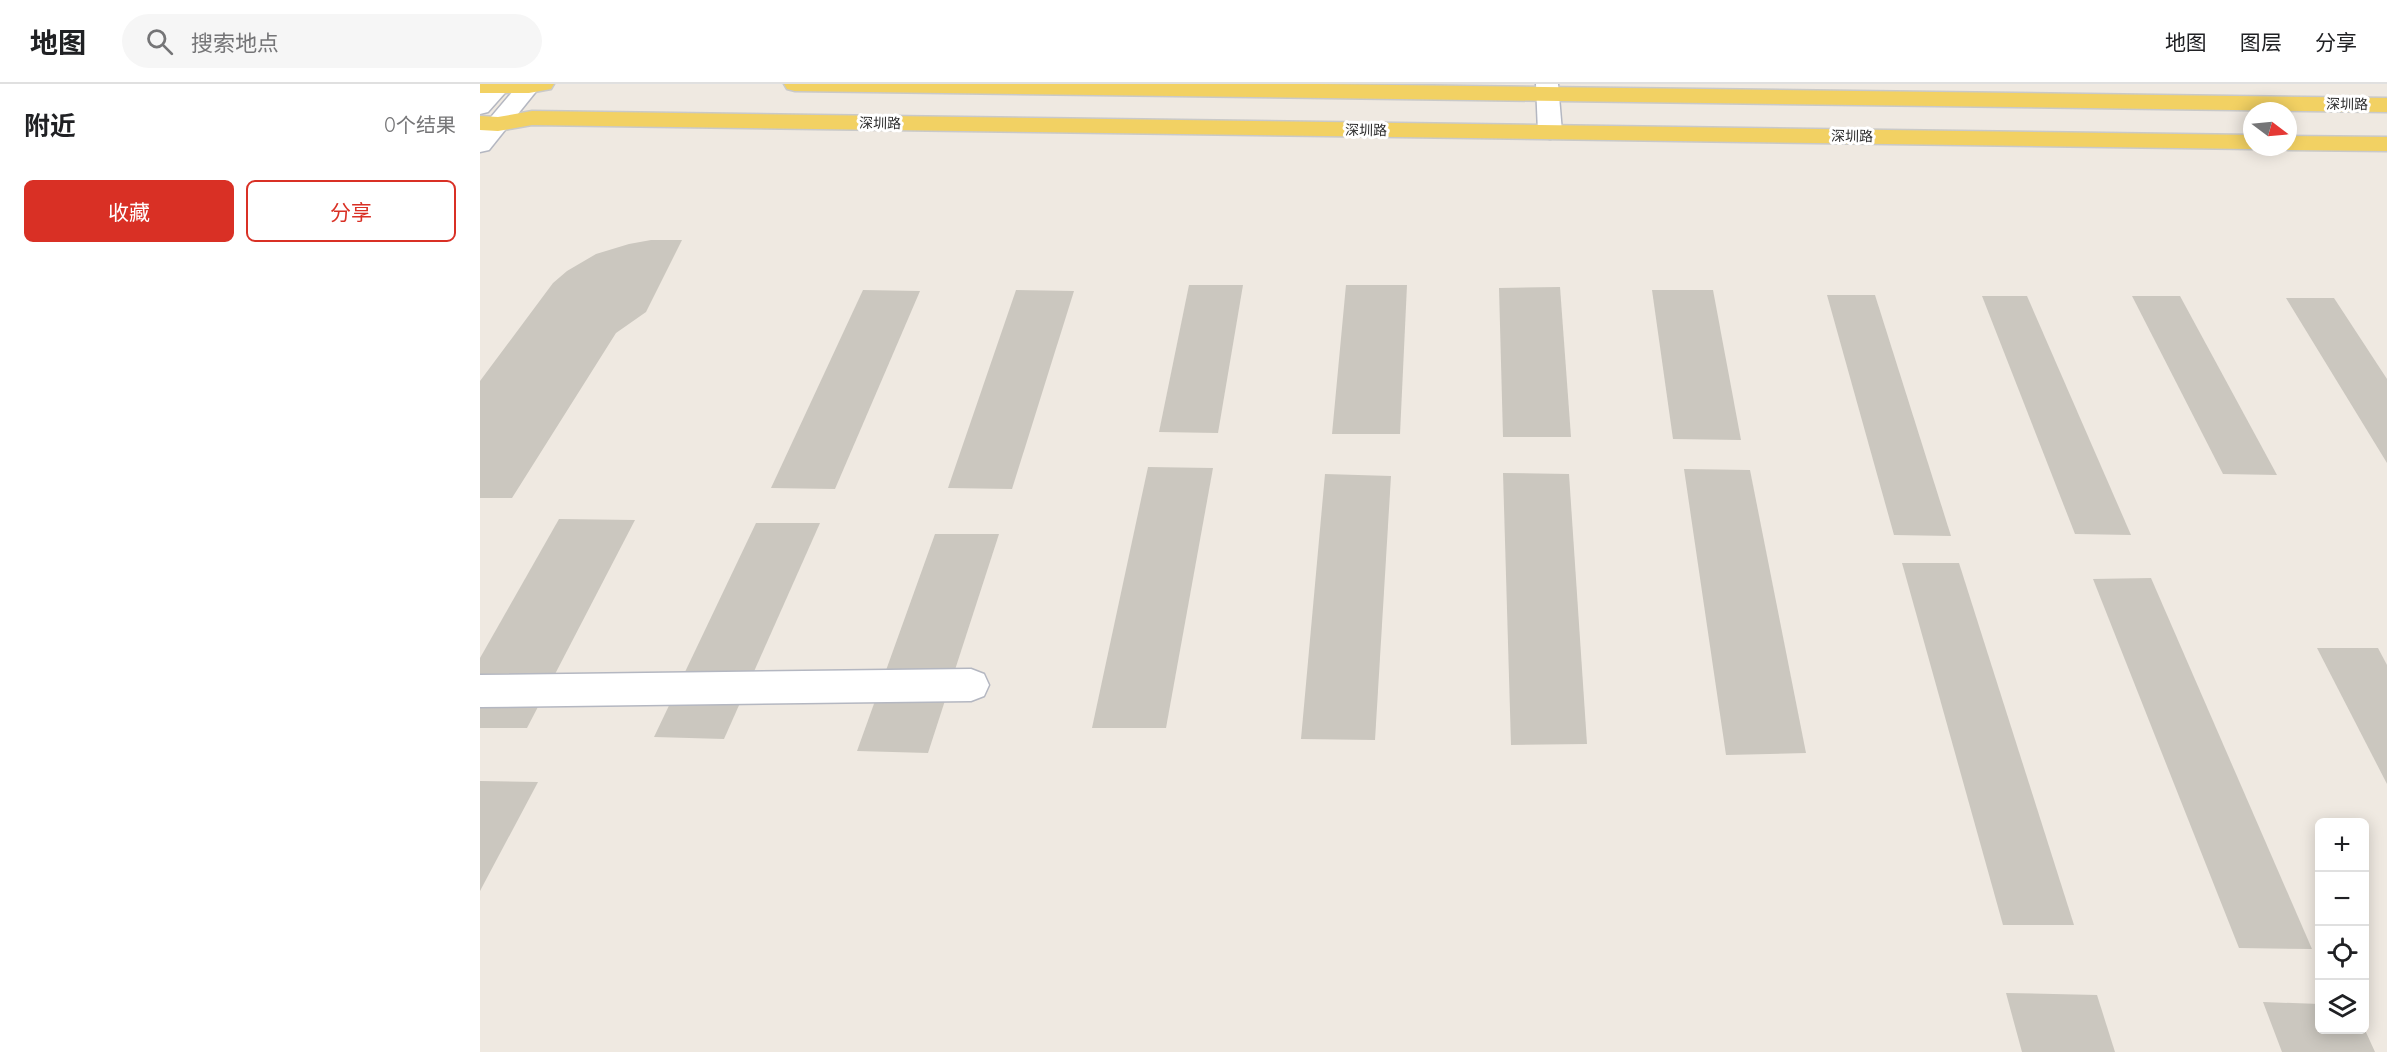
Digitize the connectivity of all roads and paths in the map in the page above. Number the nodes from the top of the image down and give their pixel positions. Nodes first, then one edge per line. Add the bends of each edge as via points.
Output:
1 (795, 84) edge
2 (494, 85) edge
3 (535, 85) edge
4 (1547, 89) edge
5 (2387, 105) edge
6 (480, 106) edge
7 (489, 124) edge
8 (1550, 132) junction
9 (2243, 142) edge
10 (2297, 143) edge
11 (2387, 144) edge
12 (480, 145) edge
13 (971, 685) dead end
14 (480, 691) edge

1 - 4 main road, 深圳路
2 - 3 main road
2 - 6 street
3 - 7 street
4 - 5 main road, 深圳路
4 - 8 street
7 - 8 main road, 深圳路 via 532,118
7 - 12 street
8 - 9 main road, 深圳路
10 - 11 main road
13 - 14 street

